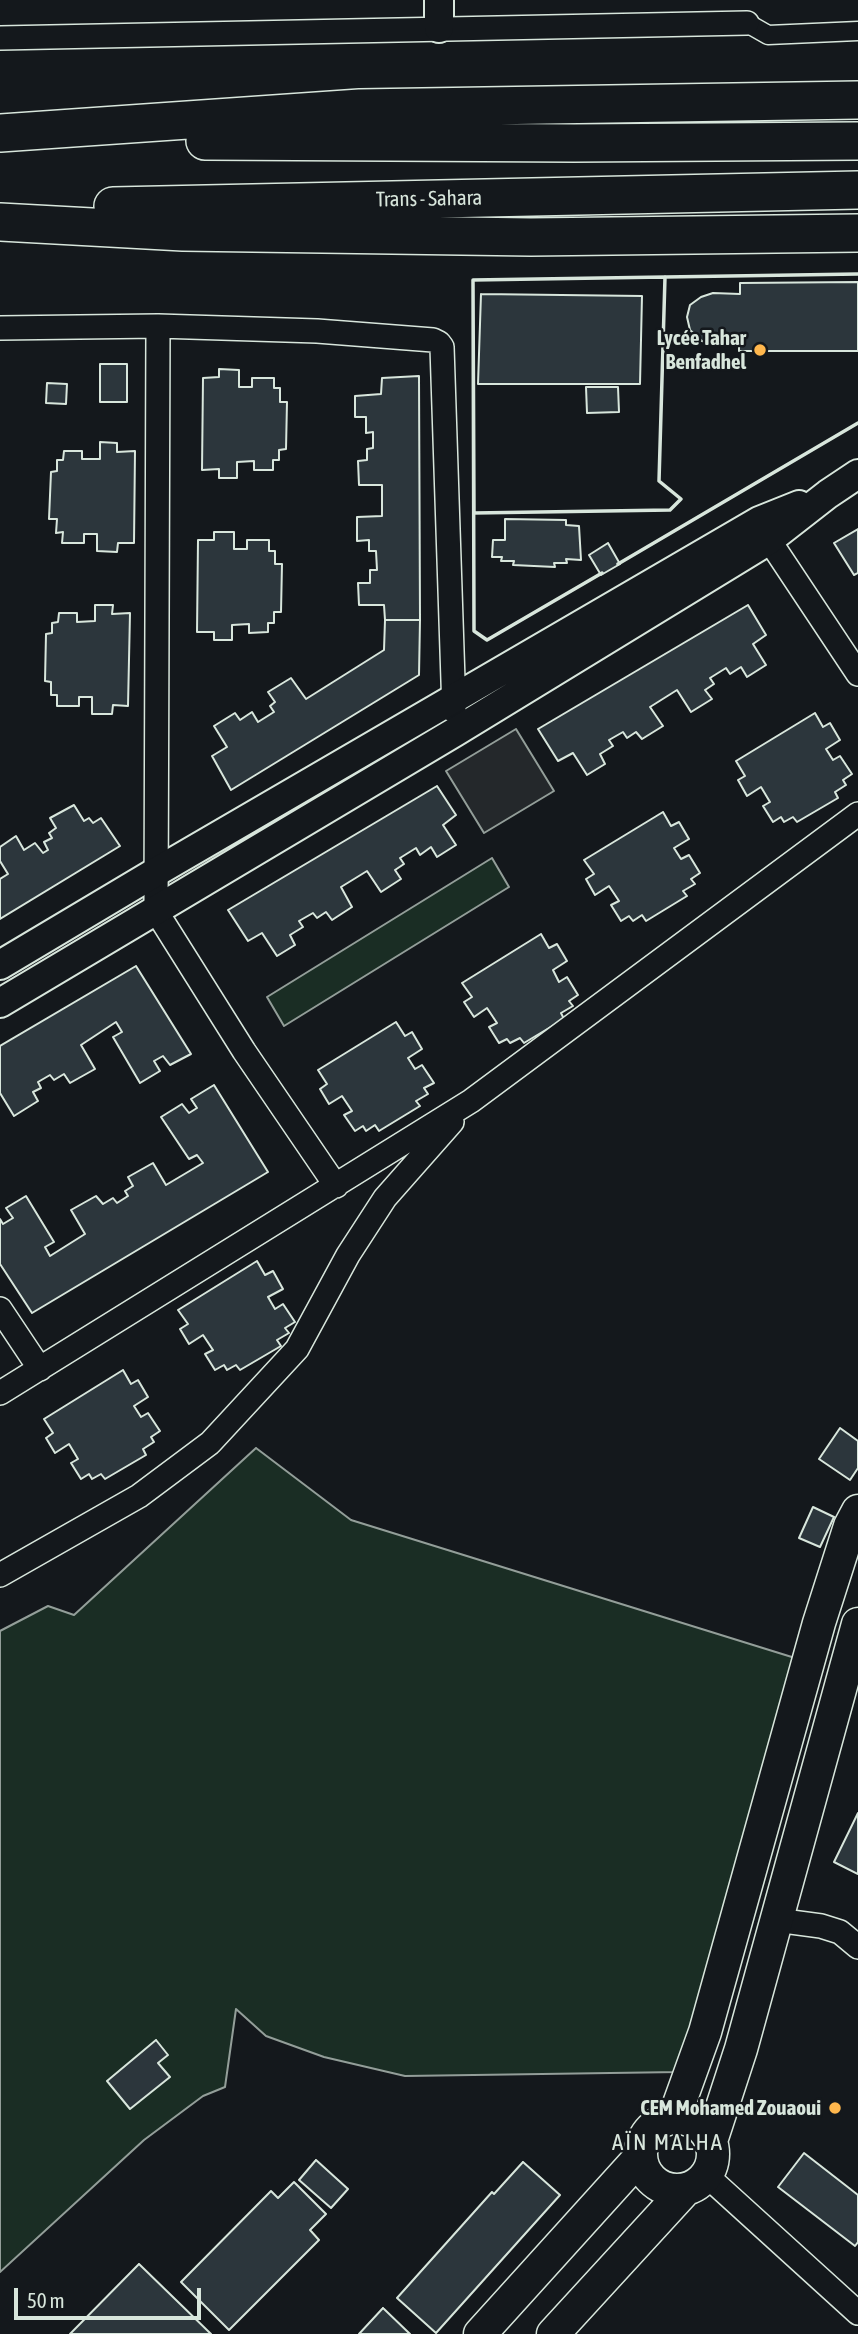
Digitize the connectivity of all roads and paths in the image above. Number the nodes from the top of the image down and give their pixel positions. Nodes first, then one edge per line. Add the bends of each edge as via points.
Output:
1 (439, 0) edge
2 (747, 23) joint
3 (439, 28) junction
4 (858, 31) edge
5 (0, 38) edge
6 (858, 100) edge
7 (0, 133) edge
8 (0, 139) edge
9 (858, 141) edge
10 (858, 190) edge
11 (0, 209) edge
12 (0, 222) edge
13 (858, 233) edge
14 (158, 326) junction
15 (0, 328) edge
16 (858, 474) edge
17 (828, 494) junction
18 (769, 540) junction
19 (858, 674) edge
20 (454, 699) junction
21 (455, 732) junction
22 (858, 814) edge
23 (156, 872) junction
24 (156, 911) junction
25 (0, 965) edge
26 (0, 1003) edge
27 (471, 1101) junction
28 (336, 1186) junction
29 (0, 1309) edge
30 (40, 1369) junction
31 (0, 1392) edge
32 (858, 1511) edge
33 (0, 1575) edge
34 (858, 1624) edge
35 (776, 1920) junction
36 (858, 1947) edge
37 (674, 2118) junction
38 (711, 2141) junction
39 (641, 2156) junction
40 (696, 2182) junction
41 (858, 2313) edge
42 (480, 2334) edge
43 (553, 2334) edge

1 - 3 street
2 - 3 street
2 - 4 street via 768,35
3 - 5 street
6 - 7 highway via 360,108
8 - 9 highway
10 - 11 highway, Trans - Sahara
12 - 13 highway via 183,232 531,237
14 - 15 street
14 - 20 street via 317,331 433,340 442,347
14 - 23 street
16 - 17 street
17 - 18 street
17 - 20 street via 760,521
18 - 19 street
18 - 21 street
20 - 21 street
20 - 23 street
21 - 24 street
22 - 27 street
23 - 24 street
23 - 25 street
24 - 26 street
24 - 28 street
27 - 28 street
27 - 33 street via 385,1198 297,1349 210,1443 139,1496
28 - 30 street
29 - 30 street
30 - 31 street
32 - 37 main road via 819,1623 705,2032
34 - 35 main road
35 - 36 street via 840,1932
35 - 38 main road
37 - 38 main road via 696,2123
37 - 39 main road via 650,2130
38 - 40 main road via 712,2165
39 - 40 main road via 648,2176 656,2183 675,2190
39 - 42 main road
40 - 41 street
40 - 43 main road

